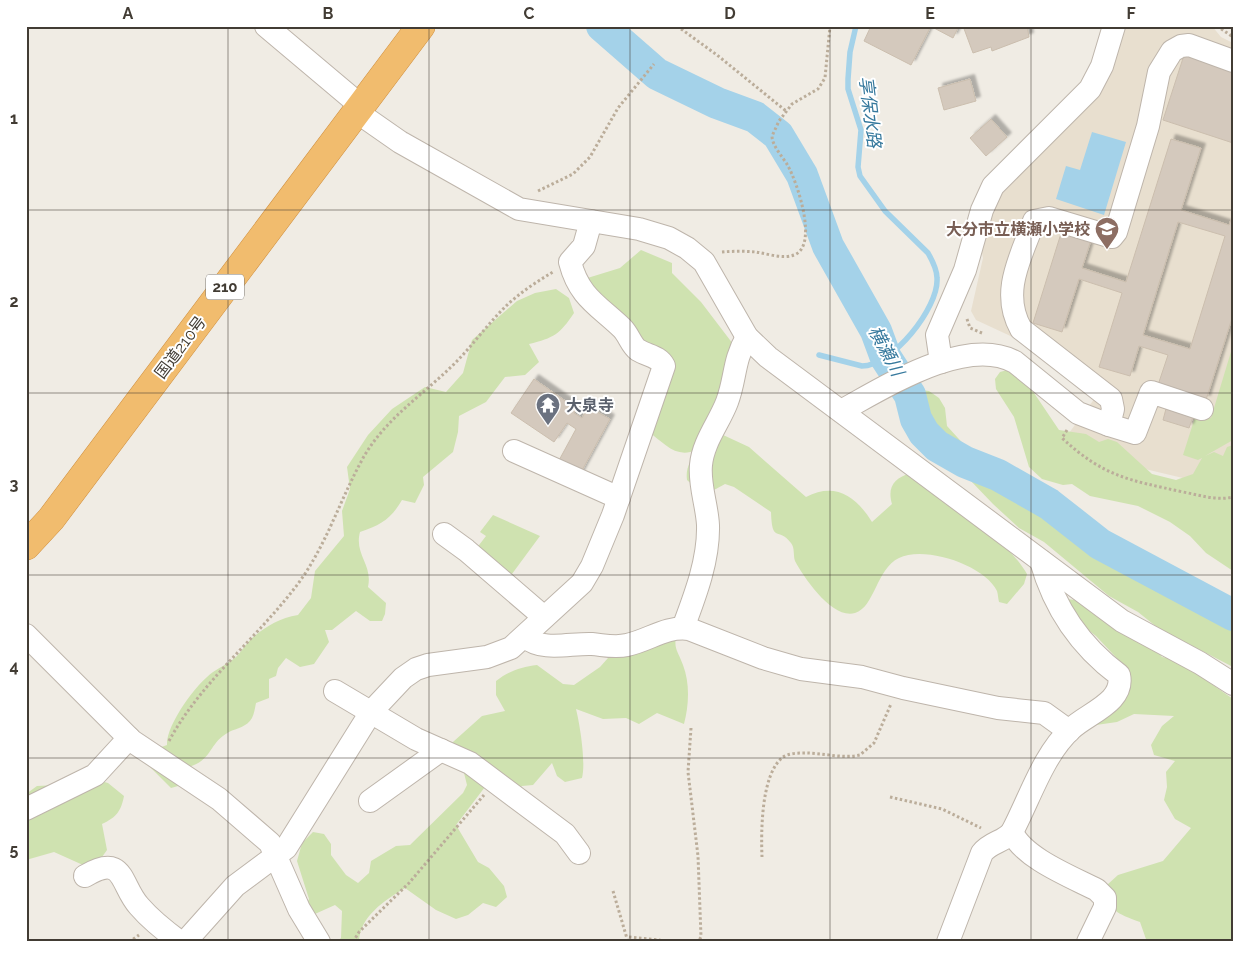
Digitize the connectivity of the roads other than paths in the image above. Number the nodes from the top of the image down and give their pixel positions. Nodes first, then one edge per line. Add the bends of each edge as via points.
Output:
1 (266, 26) edge
2 (421, 26) edge
3 (1114, 26) edge
4 (1233, 61) edge
5 (359, 109) junction
6 (592, 221) junction
7 (747, 337) junction
8 (941, 362) junction
9 (1202, 409) dead end
10 (841, 411) junction
11 (1109, 425) junction
12 (514, 451) dead end
13 (619, 498) junction
14 (444, 534) dead end
15 (26, 545) edge
16 (1041, 561) junction
17 (544, 617) junction
18 (683, 628) junction
19 (26, 636) edge
20 (525, 637) junction
21 (1233, 684) edge
22 (335, 691) dead end
23 (372, 712) junction
24 (1069, 731) junction
25 (129, 738) junction
26 (440, 750) junction
27 (370, 801) dead end
28 (26, 809) edge
29 (1007, 836) junction
30 (579, 853) dead end
31 (276, 856) junction
32 (85, 876) dead end
33 (180, 942) edge
34 (184, 942) edge
35 (318, 942) edge
36 (948, 942) edge
37 (1088, 942) edge

1 - 5 street
2 - 5 highway, 国道210号 / 210
3 - 8 street via 1102,66 1090,89 993,186 982,210 965,270 937,336
4 - 11 street via 1189,46 1172,51 1160,72 1148,126 1116,232 1112,237 1049,218 1034,221 1011,286 1010,298 1021,329 1111,399 1113,409
5 - 6 street via 400,142 509,204 530,212
5 - 15 highway, 国道210号 / 210 via 51,519
6 - 7 street via 639,229 670,238 687,248 704,262
6 - 13 street via 584,246 570,262 577,283 596,306 622,328 638,350 656,358 664,366
7 - 10 street via 768,357
7 - 18 street via 735,364 727,402 702,454 701,482 708,539 696,591
8 - 10 street
8 - 11 street via 978,353 1006,357 1078,413
9 - 11 street via 1151,392 1135,433
10 - 16 street
12 - 13 street
13 - 17 street via 588,575 567,599
14 - 17 street
16 - 21 street via 1122,621
16 - 24 street via 1052,594 1066,619 1099,660 1119,675 1121,684 1114,697
17 - 20 street
18 - 20 street via 664,630 619,646 539,644
18 - 24 street via 784,665 862,677 998,708 1044,713
19 - 25 street
20 - 23 street via 512,648 487,657 416,669 386,694
22 - 23 street
23 - 26 street
23 - 31 street via 290,842
24 - 29 street via 1049,758
25 - 28 street via 95,775
25 - 31 street via 219,799 270,843
26 - 27 street
26 - 30 street via 464,760 565,834
29 - 36 street via 982,853
29 - 37 street via 1105,898 1105,907
31 - 34 street via 235,886
31 - 35 street via 299,909
32 - 33 street via 105,867 117,871 125,879 138,905

